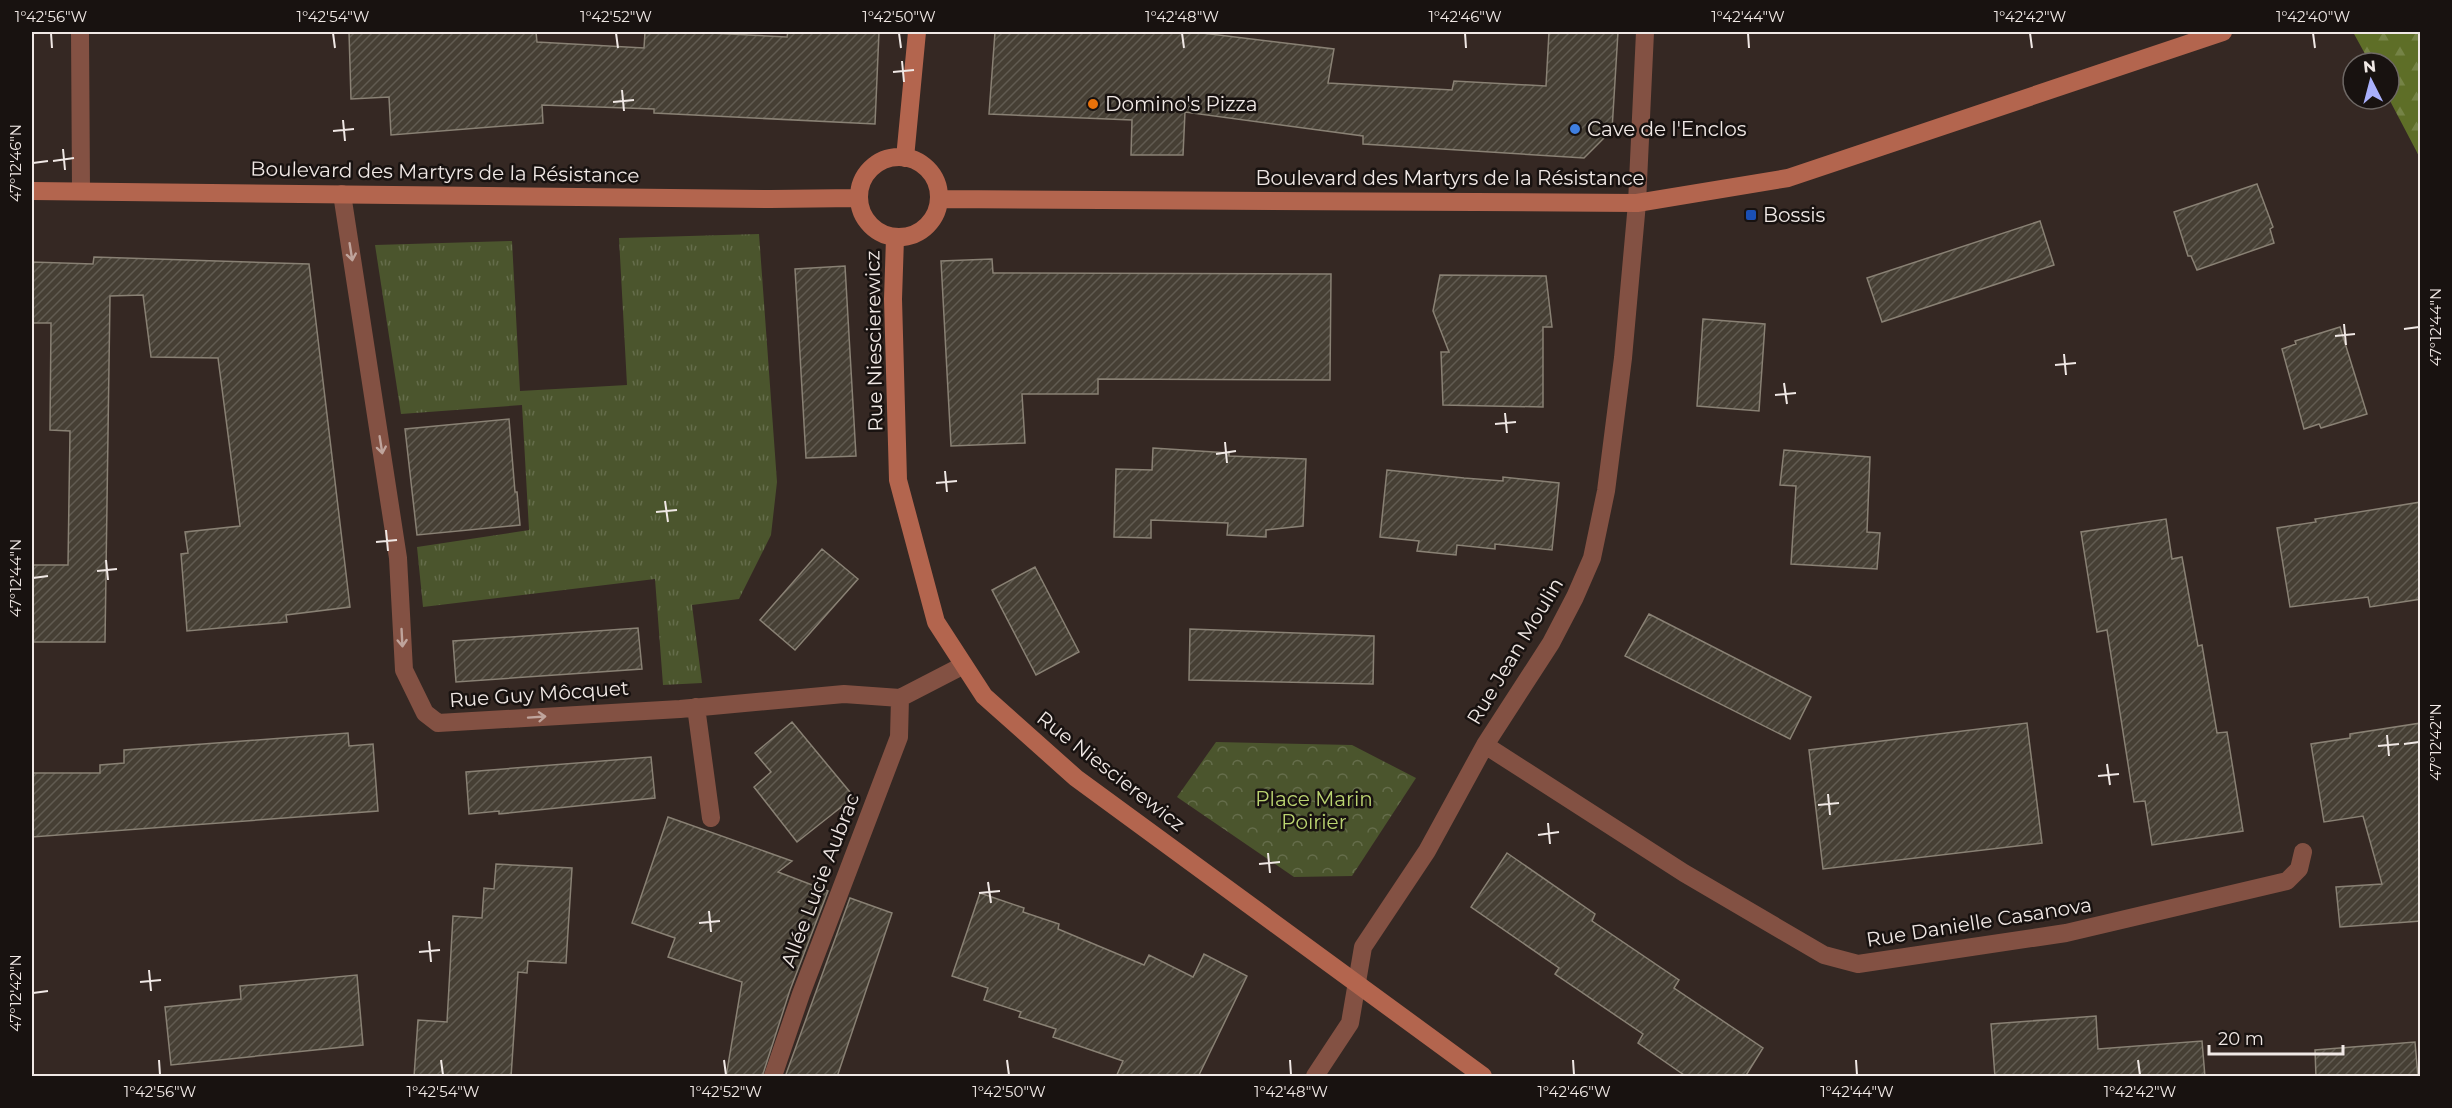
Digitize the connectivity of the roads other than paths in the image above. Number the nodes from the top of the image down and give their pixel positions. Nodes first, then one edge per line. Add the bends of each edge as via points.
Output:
1 (80, 32) edge
2 (916, 32) edge
3 (1645, 32) edge
4 (2213, 33) edge
5 (905, 158) junction
6 (81, 190) junction
7 (32, 191) edge
8 (342, 194) junction
9 (858, 198) junction
10 (939, 199) junction
11 (1637, 203) junction
12 (895, 238) junction
13 (963, 666) junction
14 (900, 698) junction
15 (696, 707) junction
16 (1485, 745) junction
17 (711, 818) dead end
18 (2303, 852) dead end
19 (1357, 984) junction
20 (773, 1077) edge
21 (1315, 1077) edge
22 (1483, 1077) edge

1 - 6 street
2 - 5 street
3 - 11 street, Rue Jean Moulin
4 - 11 street, Boulevard des Martyrs de la Résistance via 1788,178
5 - 9 street via 891,158 867,172
5 - 10 street via 926,167 933,176
6 - 7 street, Boulevard des Martyrs de la Résistance
6 - 8 street, Boulevard des Martyrs de la Résistance
8 - 9 street, Boulevard des Martyrs de la Résistance
8 -> 15 street, Rue Guy Môcquet via 398,558 404,670 425,713 438,723
9 - 12 street via 866,221
10 - 11 street, Boulevard des Martyrs de la Résistance
10 - 12 street via 931,223 915,234
11 - 16 street, Rue Jean Moulin via 1623,358 1606,491 1592,558 1551,643
12 - 13 street, Rue Niescierewicz via 898,480 936,622
13 - 14 street
13 - 19 street, Rue Niescierewicz via 984,696 1076,778
14 - 15 street, Rue Guy Môcquet via 844,694
14 - 20 street, Allée Lucie Aubrac via 899,736
15 - 17 street
16 - 18 street, Rue Danielle Casanova via 1694,879 1824,955 1858,964 2066,933 2287,880 2299,869
16 - 19 street, Rue Jean Moulin via 1427,851 1363,947
19 - 21 street, Rue Jean Moulin via 1350,1023
19 - 22 street, Rue Niescierewicz

